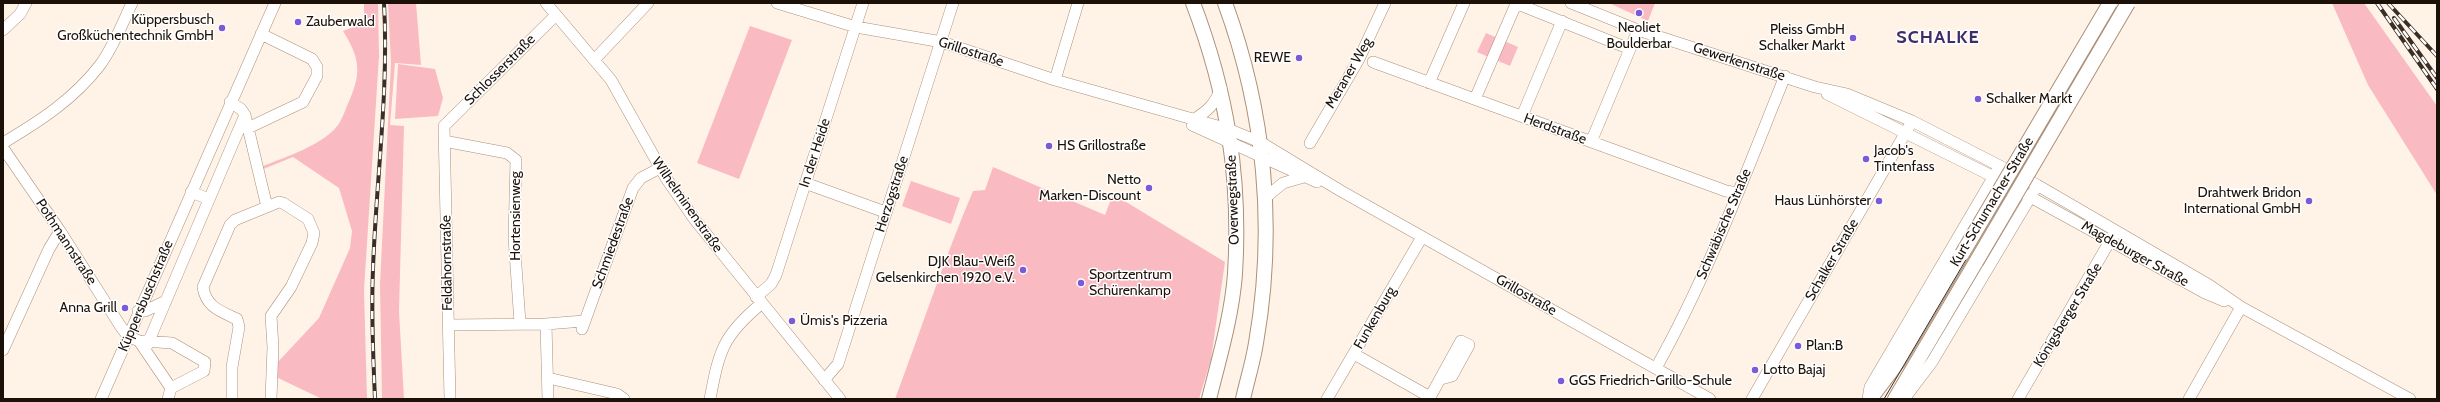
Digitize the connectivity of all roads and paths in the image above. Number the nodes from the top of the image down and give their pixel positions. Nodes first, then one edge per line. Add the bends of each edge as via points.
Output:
1 (26, 3) edge
2 (132, 3) edge
3 (275, 3) edge
4 (546, 3) edge
5 (648, 3) edge
6 (777, 3) edge
7 (864, 3) edge
8 (953, 3) edge
9 (1078, 3) edge
10 (1193, 3) edge
11 (1225, 3) edge
12 (1385, 3) edge
13 (1464, 3) edge
14 (1515, 3) edge
15 (1571, 3) edge
16 (2110, 3) edge
17 (2128, 3) edge
18 (556, 15) junction
19 (1562, 21) junction
20 (856, 27) junction
21 (3, 30) edge
22 (1638, 30) junction
23 (262, 34) junction
24 (942, 42) junction
25 (1630, 49) junction
26 (595, 58) junction
27 (1373, 62) dead end
28 (1785, 76) junction
29 (1055, 80) junction
30 (1429, 83) junction
31 (1816, 87) junction
32 (1221, 88) junction
33 (1475, 99) junction
34 (230, 102) junction
35 (1163, 110) junction
36 (246, 115) junction
37 (1522, 116) junction
38 (1193, 120) junction
39 (1912, 121) junction
40 (444, 126) joint
41 (248, 128) junction
42 (1906, 132) junction
43 (1229, 136) junction
44 (444, 141) junction
45 (1592, 142) junction
46 (3, 143) edge
47 (1310, 143) dead end
48 (3, 148) edge
49 (1260, 148) junction
50 (2000, 165) junction
51 (660, 168) junction
52 (1304, 177) junction
53 (1994, 177) junction
54 (806, 182) junction
55 (2037, 185) junction
56 (1341, 191) junction
57 (191, 192) junction
58 (1738, 193) junction
59 (2030, 197) junction
60 (1265, 198) junction
61 (209, 199) junction
62 (267, 207) junction
63 (885, 212) junction
64 (2116, 230) junction
65 (60, 232) junction
66 (1422, 237) junction
67 (2111, 241) junction
68 (759, 300) junction
69 (166, 301) junction
70 (2241, 307) junction
71 (138, 311) junction
72 (520, 323) junction
73 (546, 324) junction
74 (448, 325) junction
75 (128, 336) junction
76 (144, 344) junction
77 (3, 350) edge
78 (1354, 354) junction
79 (1656, 368) junction
80 (548, 378) junction
81 (1441, 379) dead end
82 (824, 380) junction
83 (171, 388) junction
84 (1430, 398) edge
85 (101, 399) edge
86 (168, 399) edge
87 (232, 399) edge
88 (271, 399) edge
89 (450, 399) edge
90 (548, 399) edge
91 (624, 399) edge
92 (710, 399) edge
93 (840, 399) edge
94 (1210, 399) edge
95 (1242, 399) edge
96 (1328, 399) edge
97 (1710, 399) edge
98 (1752, 399) edge
99 (1869, 399) edge
100 (1895, 399) edge
101 (1904, 399) edge
102 (2018, 399) edge
103 (2189, 399) edge
104 (2410, 399) edge

1 - 21 street via 20,14
2 - 46 street via 100,65 74,94 44,119
3 - 23 street, Küppersbuschstraße
4 - 18 street, Wilhelminenstraße
5 - 26 street
6 - 20 street, Grillostraße
7 - 20 street, In der Heide
8 - 24 street, Herzogstraße
9 - 29 street
10 - 32 main road, Overwegstraße
11 - 49 main road, Overwegstraße via 1247,71 1258,117
12 - 47 street, Meraner Weg via 1360,57
13 - 30 street
14 - 19 street
14 - 33 street
15 - 22 street, Gewerkenstraße
16 - 99 main road, Kurt-Schumacher-Straße, bridge via 1898,362
17 - 100 main road, Kurt-Schumacher-Straße, bridge
18 - 26 street, Wilhelminenstraße
18 - 40 street, Schlosserstraße
19 - 25 street
19 - 37 street
20 - 24 street, Grillostraße
20 - 54 street, In der Heide
22 - 25 street
22 - 28 street, Gewerkenstraße
23 - 34 street, Küppersbuschstraße
23 - 41 street via 312,59 317,67 317,76 303,102
24 - 29 street, Grillostraße
24 - 63 street, Herzogstraße
25 - 45 street
26 - 51 street, Wilhelminenstraße via 623,100
27 - 30 street, Herdstraße
28 - 31 street, Gewerkenstraße
28 - 58 street, Schwäbische Straße
29 - 35 street, Grillostraße
30 - 33 street, Herdstraße
31 - 39 street, Gewerkenstraße via 1847,94
31 - 42 street, Gewerkenstraße via 1847,105
32 - 38 street via 1215,102 1206,113
32 - 43 main road, Overwegstraße
33 - 37 street, Herdstraße
34 - 36 street
34 - 57 street, Küppersbuschstraße
35 - 38 street, Grillostraße
35 - 43 street, Grillostraße
36 - 41 street
36 - 61 street, Küppersbuschstraße
37 - 45 street, Herdstraße
38 - 43 street, Grillostraße
39 - 42 street, Schalker Straße
39 - 50 street
40 - 44 street, Feldahornstraße
41 - 62 street
42 - 53 street
42 - 98 street, Schalker Straße
43 - 49 street, Grillostraße
43 - 94 main road, Overwegstraße via 1236,190 1235,275
44 - 72 street, Hortensienweg via 508,153 516,160 514,238
44 - 74 street, Feldahornstraße
45 - 58 street, Herdstraße via 1726,191
48 - 65 street, Pothmannstraße
49 - 52 street, Grillostraße
49 - 56 street, Grillostraße
49 - 60 main road, Overwegstraße
50 - 53 street
50 - 55 street
51 - 68 street, Wilhelminenstraße via 695,220
51 - 73 street, Schmiedestraße via 641,178 633,188 583,325
52 - 56 street, Grillostraße
52 - 60 street via 1283,183
53 - 59 street
53 - 99 street, Kurt-Schumacher-Straße via 1870,387
54 - 63 street
54 - 68 street, In der Heide via 773,281
55 - 59 street
55 - 64 street, Magdeburger Straße
56 - 66 street, Grillostraße
57 - 61 street
57 - 71 street, Küppersbuschstraße
58 - 79 street, Schwäbische Straße via 1681,322
59 - 67 street, Magdeburger Straße
59 - 101 street via 1932,362
60 - 95 main road, Overwegstraße via 1266,266 1256,344
61 - 69 street, Küppersbuschstraße
62 - 87 street via 235,220 230,225 203,287 204,296 211,306 237,320 239,327 232,367
62 - 88 street via 283,203 308,220 314,233 312,243 291,287 271,316
63 - 82 street, Herzogstraße via 838,364
64 - 67 street, Königsberger Straße
64 - 70 street, Magdeburger Straße
65 - 75 street, Pothmannstraße
65 - 77 street via 49,249
66 - 78 street, Funkenburg
66 - 79 street, Grillostraße
67 - 70 street, Magdeburger Straße via 2205,293
67 - 102 street, Königsberger Straße
68 - 82 street, Wilhelminenstraße
68 - 92 street, In der Heide via 725,342 719,354
69 - 71 street via 145,311
69 - 76 street, Küppersbuschstraße
70 - 103 street
70 - 104 street, Magdeburger Straße
71 - 75 street, Küppersbuschstraße
72 - 73 street
72 - 74 street
73 - 80 street
74 - 89 street, Feldahornstraße
75 - 76 street
75 - 85 street, Küppersbuschstraße
76 - 83 street
76 - 83 street via 172,343 205,362 204,371
78 - 84 street
78 - 96 street, Funkenburg
79 - 97 street, Grillostraße
80 - 90 street
80 - 91 street via 617,394
81 - 84 street
82 - 93 street, Wilhelminenstraße
83 - 86 street

